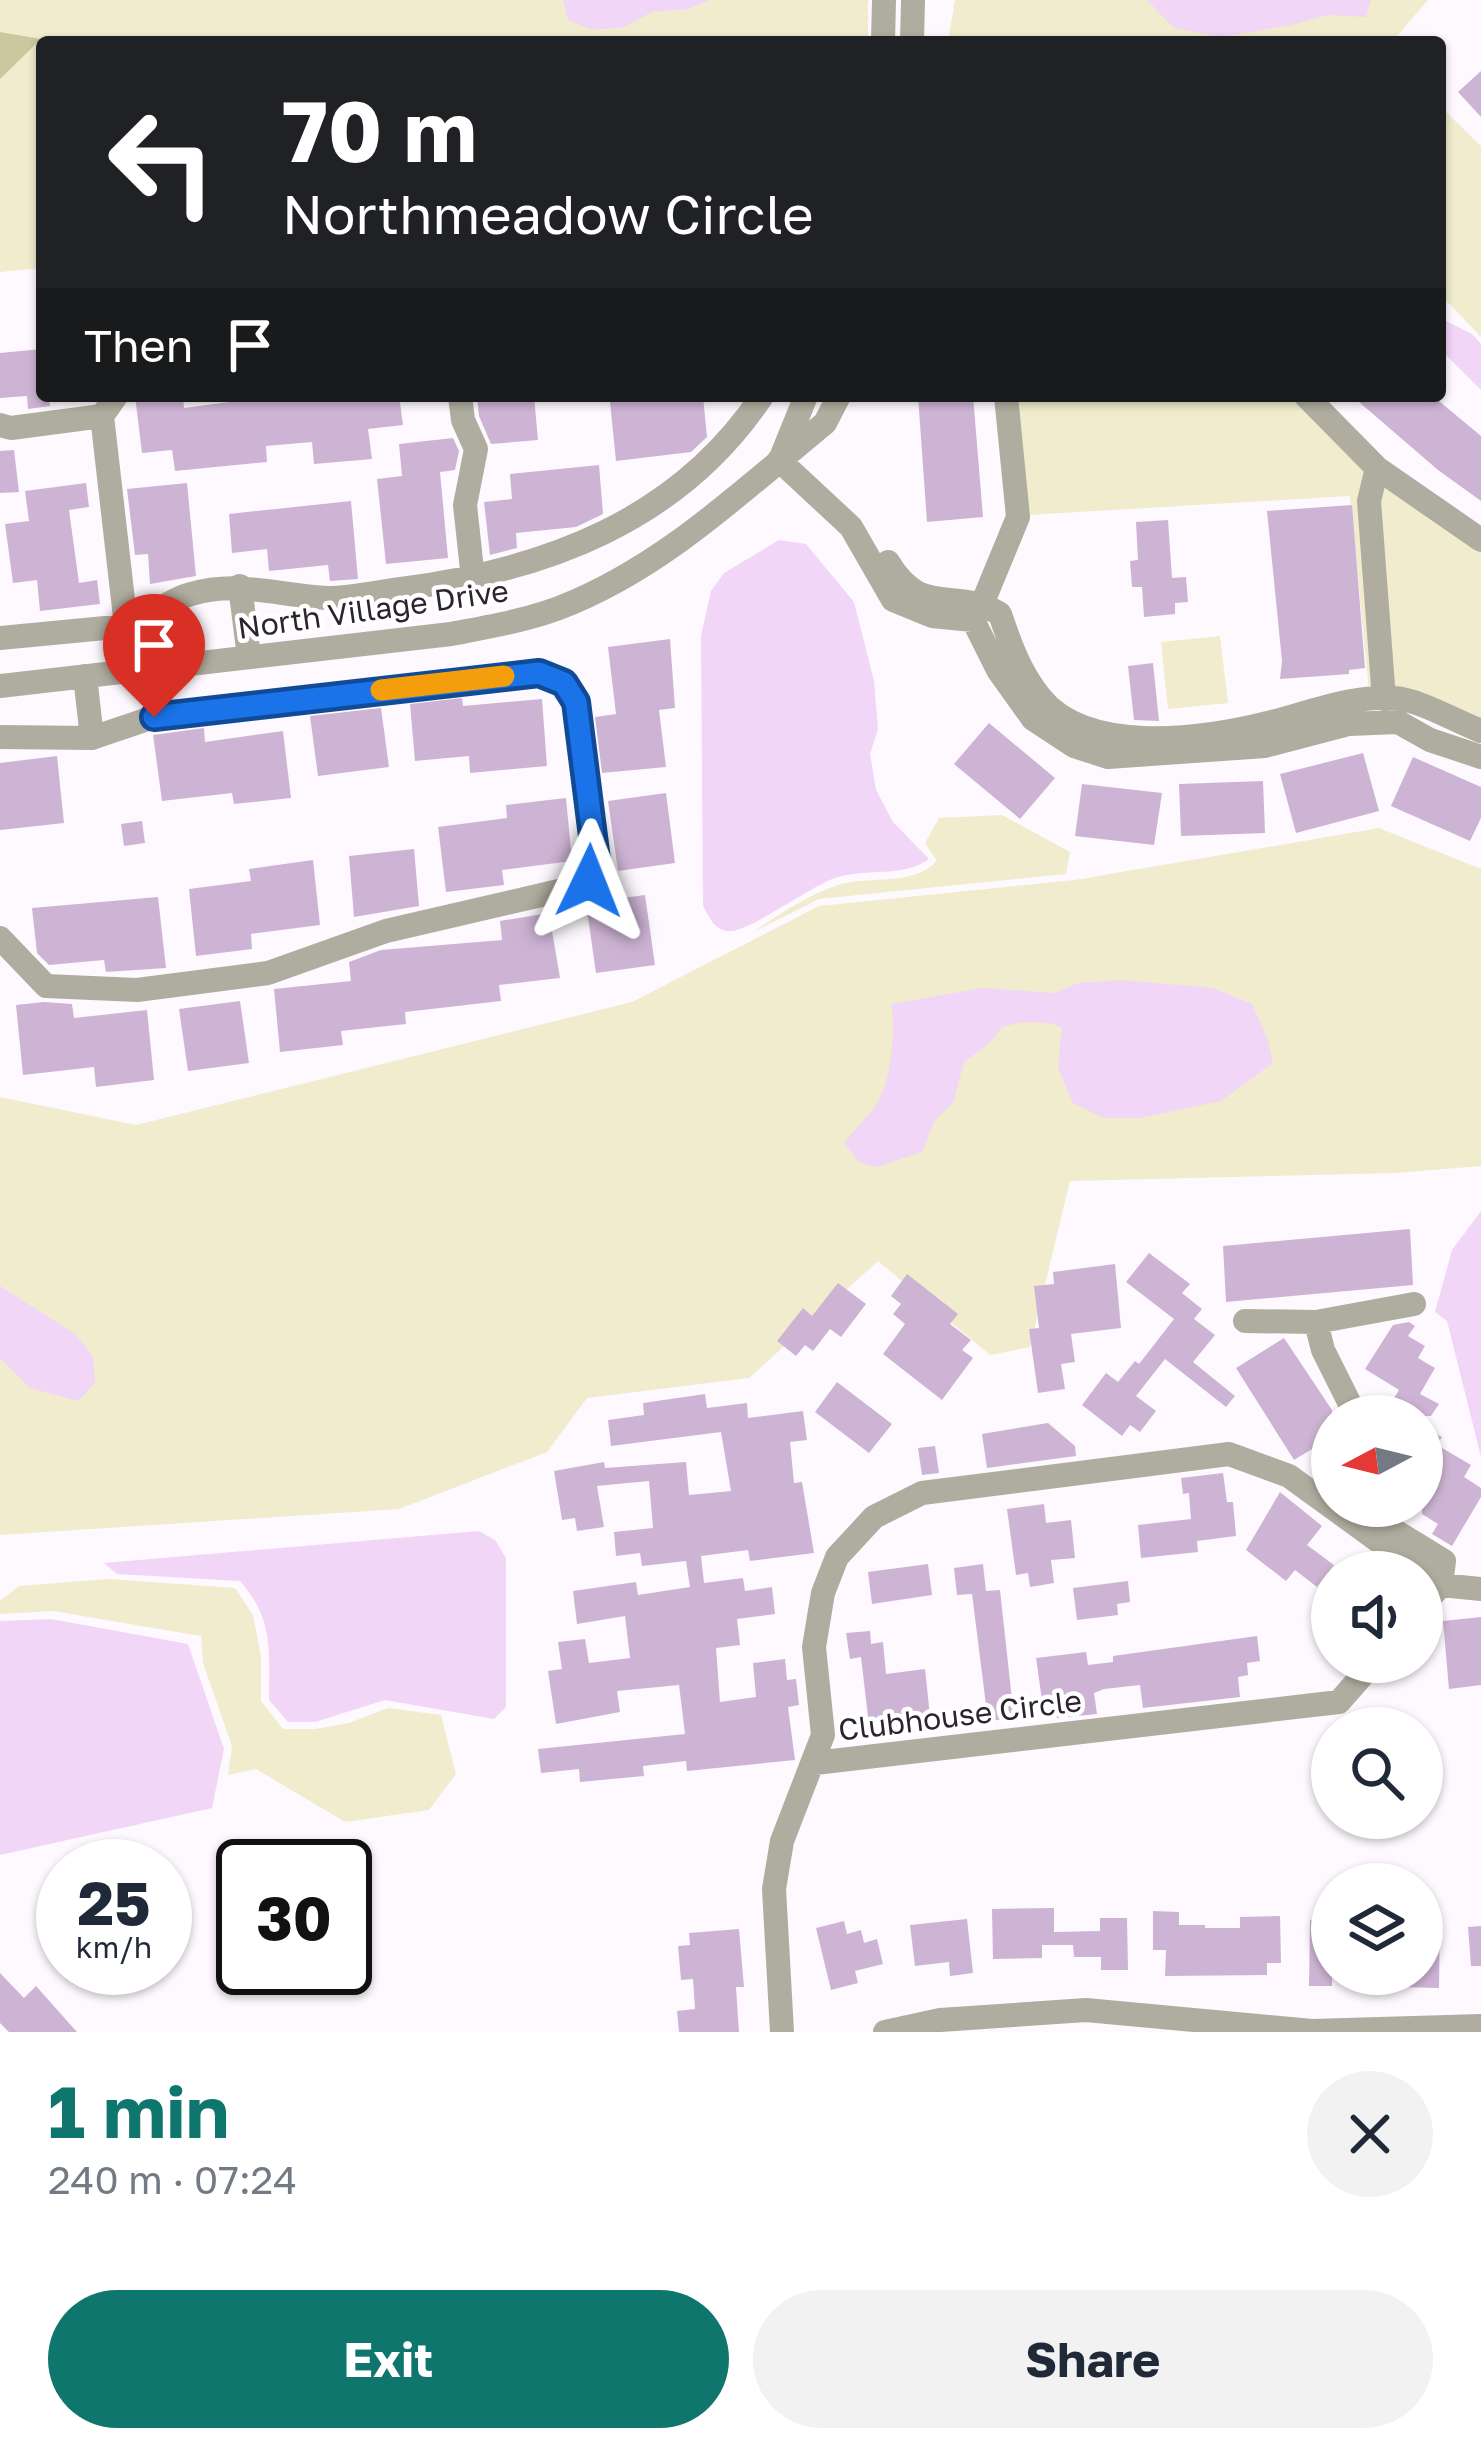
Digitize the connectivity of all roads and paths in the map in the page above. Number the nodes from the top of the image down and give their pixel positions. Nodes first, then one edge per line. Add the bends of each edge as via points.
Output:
1 (884, 0) edge
2 (913, 0) edge
3 (883, 36) edge
4 (912, 36) edge
5 (461, 402) edge
6 (758, 402) edge
7 (803, 402) edge
8 (836, 402) edge
9 (1007, 402) edge
10 (1312, 402) edge
11 (109, 406) edge
12 (0, 425) edge
13 (779, 460) junction
14 (1377, 468) junction
15 (1481, 540) edge
16 (473, 579) junction
17 (240, 586) junction
18 (979, 612) junction
19 (126, 626) junction
20 (0, 638) edge
21 (249, 657) junction
22 (85, 676) junction
23 (0, 686) edge
24 (1384, 699) junction
25 (1481, 730) edge
26 (0, 737) edge
27 (92, 738) junction
28 (1481, 757) edge
29 (0, 938) edge
30 (1414, 1304) dead end
31 (1245, 1322) dead end
32 (1316, 1322) junction
33 (1346, 1395) edge
34 (1389, 1527) edge
35 (1393, 1551) edge
36 (1431, 1551) edge
37 (1443, 1579) edge
38 (1481, 1588) edge
39 (1356, 1683) edge
40 (815, 1763) junction
41 (1086, 2021) edge
42 (1481, 2026) edge
43 (782, 2032) edge
44 (885, 2032) edge

1 - 3 street
2 - 4 street
5 - 16 street via 476,449 465,505
6 - 16 street via 691,475 626,522 554,556
7 - 13 street, North Village Drive
8 - 13 street, North Village Drive via 825,423
9 - 18 street via 1018,517
10 - 14 street
11 - 12 street
11 - 19 street
13 - 18 street via 862,517 902,584 934,602 971,600
13 - 21 street, North Village Drive via 678,542 559,608 451,634
14 - 15 street
14 - 24 street via 1369,501
16 - 17 street via 329,598
17 - 19 street via 191,593
17 - 21 street
18 - 24 street via 1000,614 1042,701 1105,736 1171,738
18 - 28 street via 998,670 1033,719 1108,757 1265,746 1349,724 1398,722
19 - 20 street
21 - 22 street, North Village Drive
22 - 23 street, North Village Drive
22 - 27 street
24 - 25 street
26 - 27 street
27 - 29 street via 154,717 539,673 564,683 576,702 596,860 589,881 563,890 386,931 268,973 202,982 136,990 46,986
30 - 32 street
31 - 32 street
32 - 33 street
34 - 36 street
35 - 40 street, Clubhouse Circle via 1289,1476 1229,1454 922,1493 874,1517 837,1557 814,1647 824,1735
37 - 38 street
39 - 40 street, Clubhouse Circle via 1339,1702
40 - 43 street via 782,1841 774,1888
41 - 42 street via 1312,2031
41 - 44 street via 940,2020

